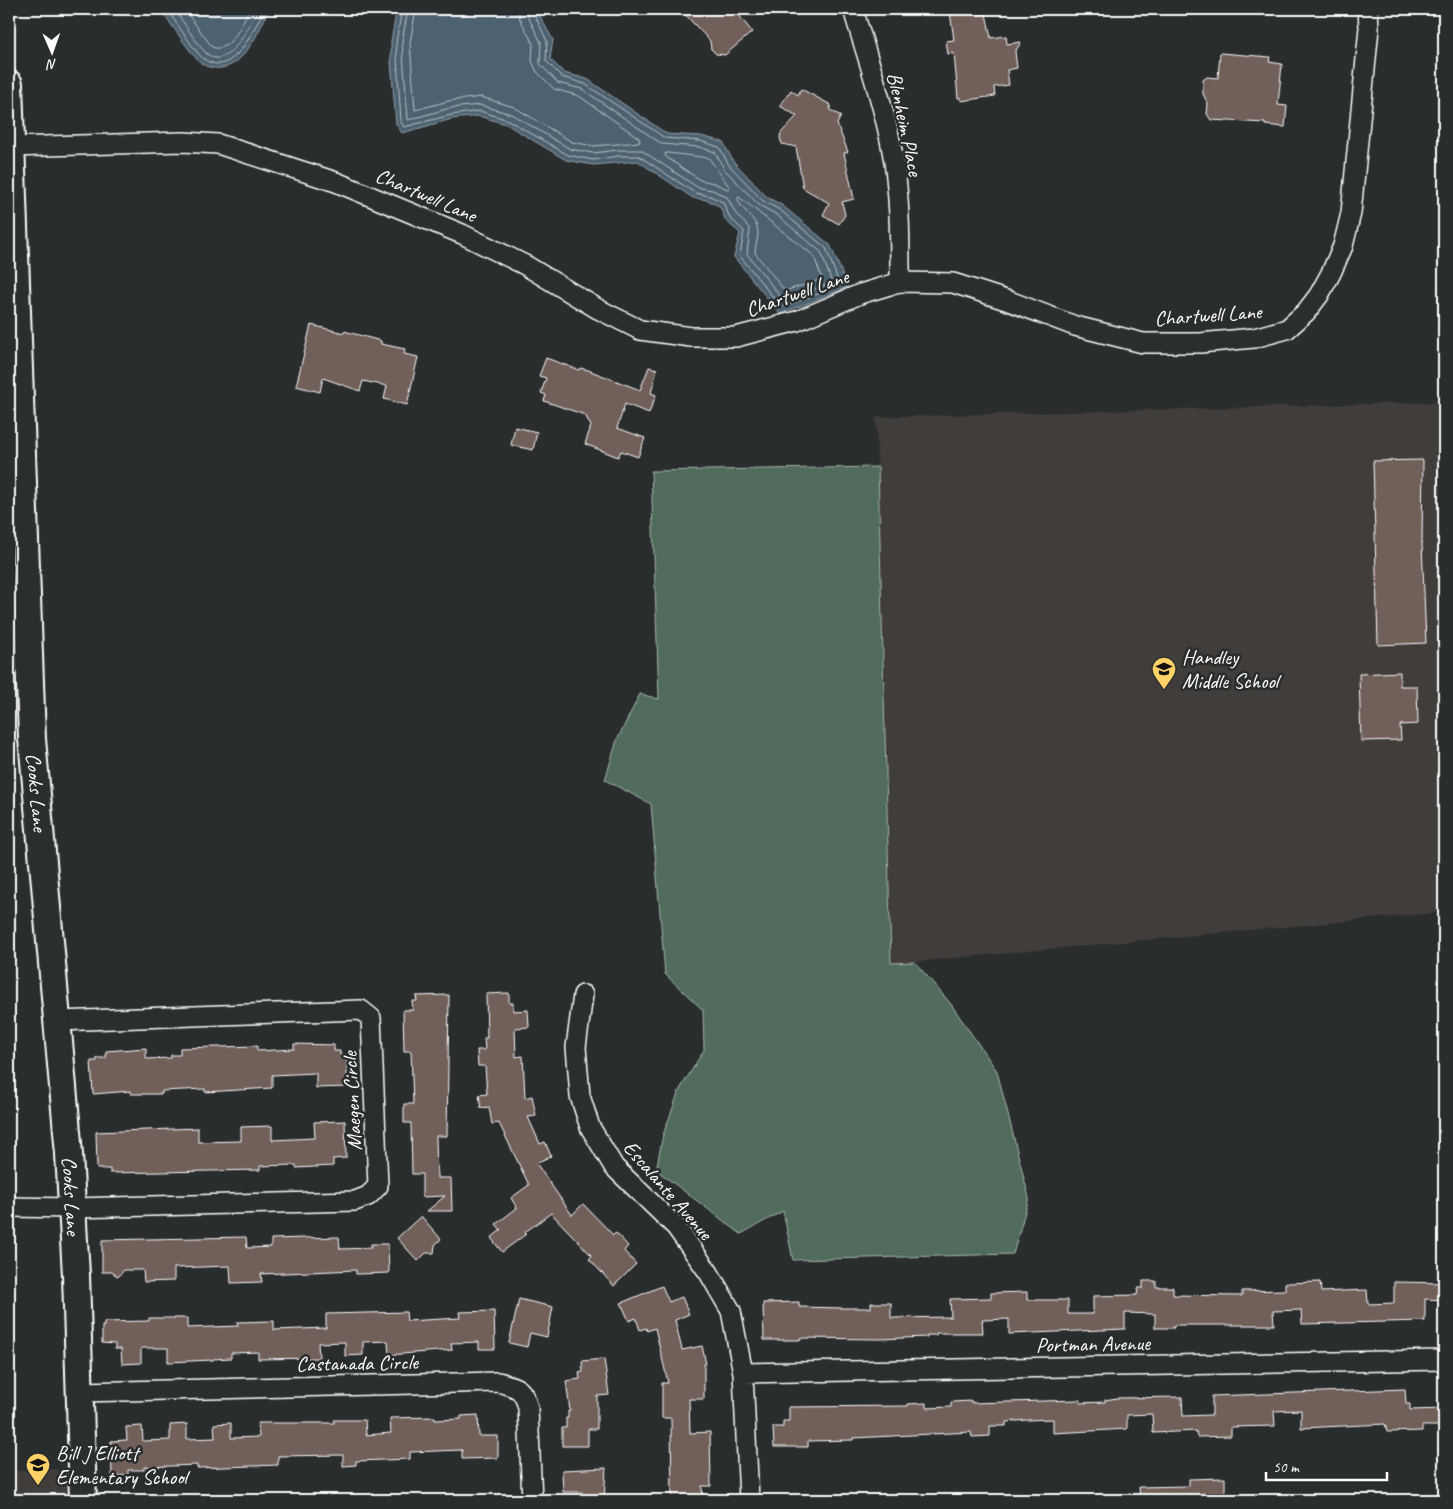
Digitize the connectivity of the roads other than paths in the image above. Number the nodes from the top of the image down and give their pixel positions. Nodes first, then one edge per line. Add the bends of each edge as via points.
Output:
1 (853, 9) edge
2 (1368, 9) edge
3 (9, 84) edge
4 (11, 147) junction
5 (900, 282) junction
6 (583, 995) dead end
7 (58, 1021) junction
8 (9, 1206) edge
9 (72, 1208) junction
10 (1444, 1360) edge
11 (743, 1372) junction
12 (80, 1392) junction
13 (83, 1500) edge
14 (532, 1500) edge
15 (749, 1500) edge

1 - 5 street, Blenheim Place via 892,147
2 - 5 street, Chartwell Lane via 1369,28 1351,213 1343,246 1323,288 1306,312 1287,329 1254,338 1200,343 1143,343 1075,326 953,283
3 - 4 main road, Cooks Lane
4 - 5 street, Chartwell Lane via 183,142 218,144 336,182 462,234 640,330 691,337 736,337 797,321 860,294
4 - 7 main road, Cooks Lane via 32,738
6 - 11 street, Escalante Avenue via 576,1047 580,1096 590,1127 614,1167 676,1227 709,1273 731,1311
7 - 9 main road, Cooks Lane
7 - 9 street, Maegen Circle via 361,1010 371,1018 378,1186 368,1196 355,1201
8 - 9 street, Maegen Circle
9 - 12 main road, Cooks Lane
10 - 11 street, Portman Avenue
11 - 15 street, Escalante Avenue
12 - 13 main road, Cooks Lane
12 - 14 street, Castanada Circle via 498,1382 515,1386 524,1394 528,1408

